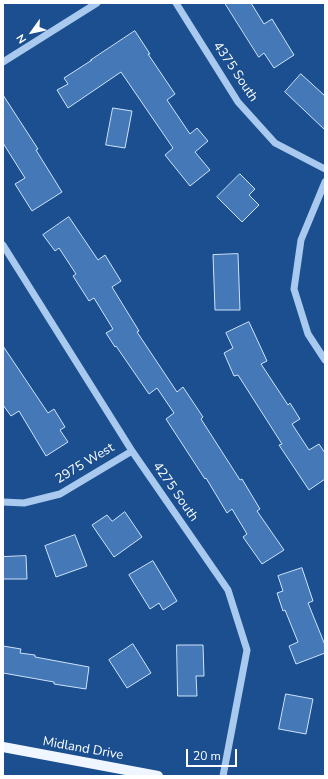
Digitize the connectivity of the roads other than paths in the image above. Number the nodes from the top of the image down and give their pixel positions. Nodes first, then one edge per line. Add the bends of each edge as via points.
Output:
1 (97, 3) edge
2 (176, 3) edge
3 (3, 62) edge
4 (325, 169) edge
5 (325, 182) edge
6 (3, 245) edge
7 (325, 360) edge
8 (132, 451) junction
9 (3, 502) edge
10 (3, 747) edge
11 (158, 776) edge
12 (223, 776) edge

1 - 3 street
2 - 4 street, 4375 South via 238,102 276,143
5 - 7 street via 301,240 294,289 308,334
6 - 8 street, 4275 South
8 - 9 street, 2975 West via 60,494 24,503
8 - 12 street, 4275 South via 228,590 247,650
10 - 11 main road, Midland Drive

